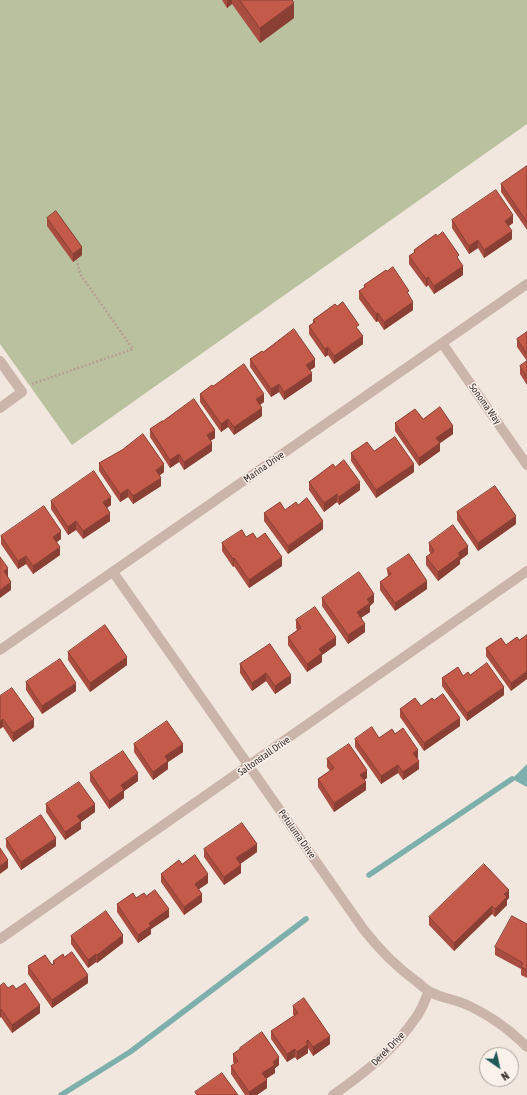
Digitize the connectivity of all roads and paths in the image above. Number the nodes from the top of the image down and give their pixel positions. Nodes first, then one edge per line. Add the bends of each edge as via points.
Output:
1 (77, 260) edge
2 (527, 284) edge
3 (442, 343) junction
4 (0, 361) edge
5 (20, 389) junction
6 (0, 408) edge
7 (527, 465) edge
8 (527, 571) edge
9 (113, 572) junction
10 (0, 650) edge
11 (250, 766) junction
12 (0, 939) edge
13 (429, 991) junction
14 (527, 1047) edge
15 (333, 1095) edge

1 - 5 path via 80,274 133,349
2 - 3 street, Marina Drive
3 - 7 street, Sonoma Way
3 - 9 street, Marina Drive
4 - 5 street
5 - 6 street via 22,392
8 - 11 street, Saltonstall Drive
9 - 10 street, Marina Drive
9 - 11 street, Petuluma Drive
11 - 12 street, Saltonstall Drive
11 - 13 street, Petuluma Drive via 379,950
13 - 14 street, Petuluma Drive via 483,1013
13 - 15 street, Derek Drive via 418,1015 396,1043 359,1077

